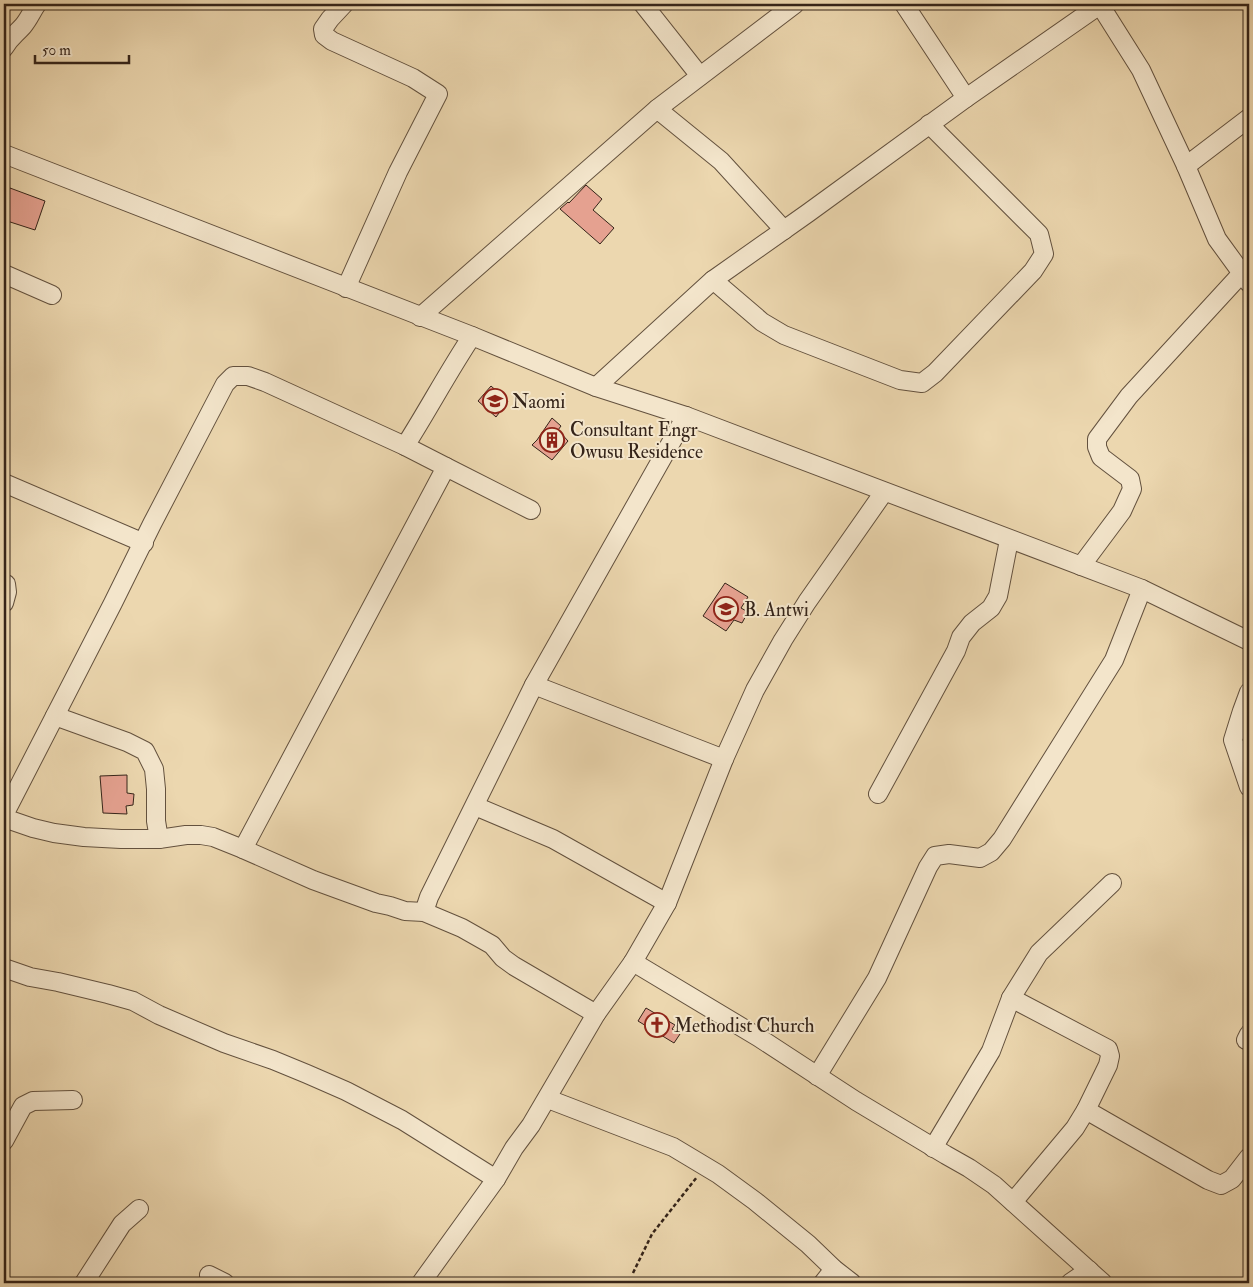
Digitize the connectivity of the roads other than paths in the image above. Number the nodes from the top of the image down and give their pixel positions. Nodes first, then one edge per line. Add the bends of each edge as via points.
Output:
1 (37, 4) edge
2 (344, 4) edge
3 (643, 4) edge
4 (795, 4) edge
5 (904, 4) edge
6 (1100, 4) edge
7 (4, 48) edge
8 (700, 76) junction
9 (966, 98) junction
10 (658, 109) junction
11 (1249, 118) edge
12 (929, 124) junction
13 (4, 154) edge
14 (1186, 166) junction
15 (784, 230) junction
16 (4, 274) edge
17 (1246, 278) edge
18 (713, 280) junction
19 (346, 288) junction
20 (52, 295) dead end
21 (420, 316) junction
22 (472, 336) junction
23 (596, 387) junction
24 (686, 416) junction
25 (405, 446) junction
26 (446, 467) junction
27 (4, 483) edge
28 (884, 492) junction
29 (531, 510) dead end
30 (1009, 540) junction
31 (144, 543) junction
32 (1081, 566) junction
33 (6, 584) dead end
34 (1142, 589) junction
35 (4, 603) edge
36 (1249, 641) edge
37 (534, 685) junction
38 (1249, 692) edge
39 (55, 716) junction
40 (724, 759) junction
41 (1249, 787) edge
42 (878, 794) dead end
43 (475, 806) junction
44 (4, 817) edge
45 (159, 839) junction
46 (243, 849) junction
47 (1112, 882) dead end
48 (667, 903) junction
49 (424, 912) junction
50 (633, 962) junction
51 (4, 968) edge
52 (1011, 998) junction
53 (596, 1014) junction
54 (817, 1076) junction
55 (548, 1099) junction
56 (73, 1100) dead end
57 (1086, 1110) junction
58 (4, 1141) edge
59 (934, 1148) junction
60 (1249, 1157) edge
61 (496, 1179) junction
62 (1013, 1202) junction
63 (139, 1209) dead end
64 (834, 1268) junction
65 (1088, 1270) junction
66 (209, 1275) dead end
67 (84, 1283) edge
68 (225, 1283) edge
69 (421, 1283) edge
70 (823, 1283) edge
71 (852, 1283) edge
72 (1070, 1283) edge
73 (1103, 1283) edge

1 - 7 street
2 - 19 street via 323,29 324,35 413,78 438,94 398,172
3 - 8 street
4 - 8 street
5 - 9 street
6 - 9 street
6 - 14 street via 1142,70
8 - 10 street
9 - 12 street
10 - 15 street via 721,161
10 - 21 street
11 - 14 street
12 - 15 street
12 - 18 street via 1039,234 1044,254 1033,271 935,373 922,382 900,380 784,335 762,322
13 - 19 street
14 - 17 street via 1217,239
15 - 18 street
16 - 20 street
17 - 32 street via 1129,396 1097,439 1096,447 1102,457 1130,479 1132,489 1122,511
18 - 23 street
19 - 21 street
21 - 22 street
22 - 23 street
22 - 25 street
23 - 24 street
24 - 28 street
24 - 37 street
25 - 26 street
25 - 31 street via 265,382 248,376 233,376 225,384
26 - 29 street
26 - 46 street
27 - 31 street
28 - 30 street
28 - 40 street via 783,640 755,690
30 - 32 street
30 - 42 street via 998,596 991,608 961,637
31 - 39 street
32 - 34 street
33 - 35 street
34 - 36 street
34 - 54 street via 1114,660 1002,839 991,852 980,858 949,854 935,856 877,978
37 - 40 street
37 - 43 street
38 - 41 street via 1233,740
39 - 44 street
39 - 45 street via 145,751 154,769
40 - 48 street
43 - 48 street via 553,840
43 - 49 street
44 - 45 street via 61,834
45 - 46 street via 186,835 213,837
46 - 49 street via 376,903
47 - 52 street via 1039,953
48 - 50 street
49 - 53 street via 462,928 492,946 514,966
50 - 53 street
50 - 54 street
51 - 61 street via 133,1001 224,1044 307,1074 402,1120
52 - 57 street via 1108,1049 1108,1065
52 - 59 street via 991,1051
53 - 55 street
54 - 59 street
55 - 61 street
55 - 64 street via 673,1147 706,1166 756,1202
56 - 58 street via 33,1101 23,1106
57 - 60 street via 1221,1185 1232,1179
57 - 62 street via 1075,1128
59 - 62 street via 994,1185
61 - 69 street
62 - 65 street
63 - 67 street via 122,1224
64 - 70 street
64 - 71 street
65 - 72 street
65 - 73 street
66 - 68 street

